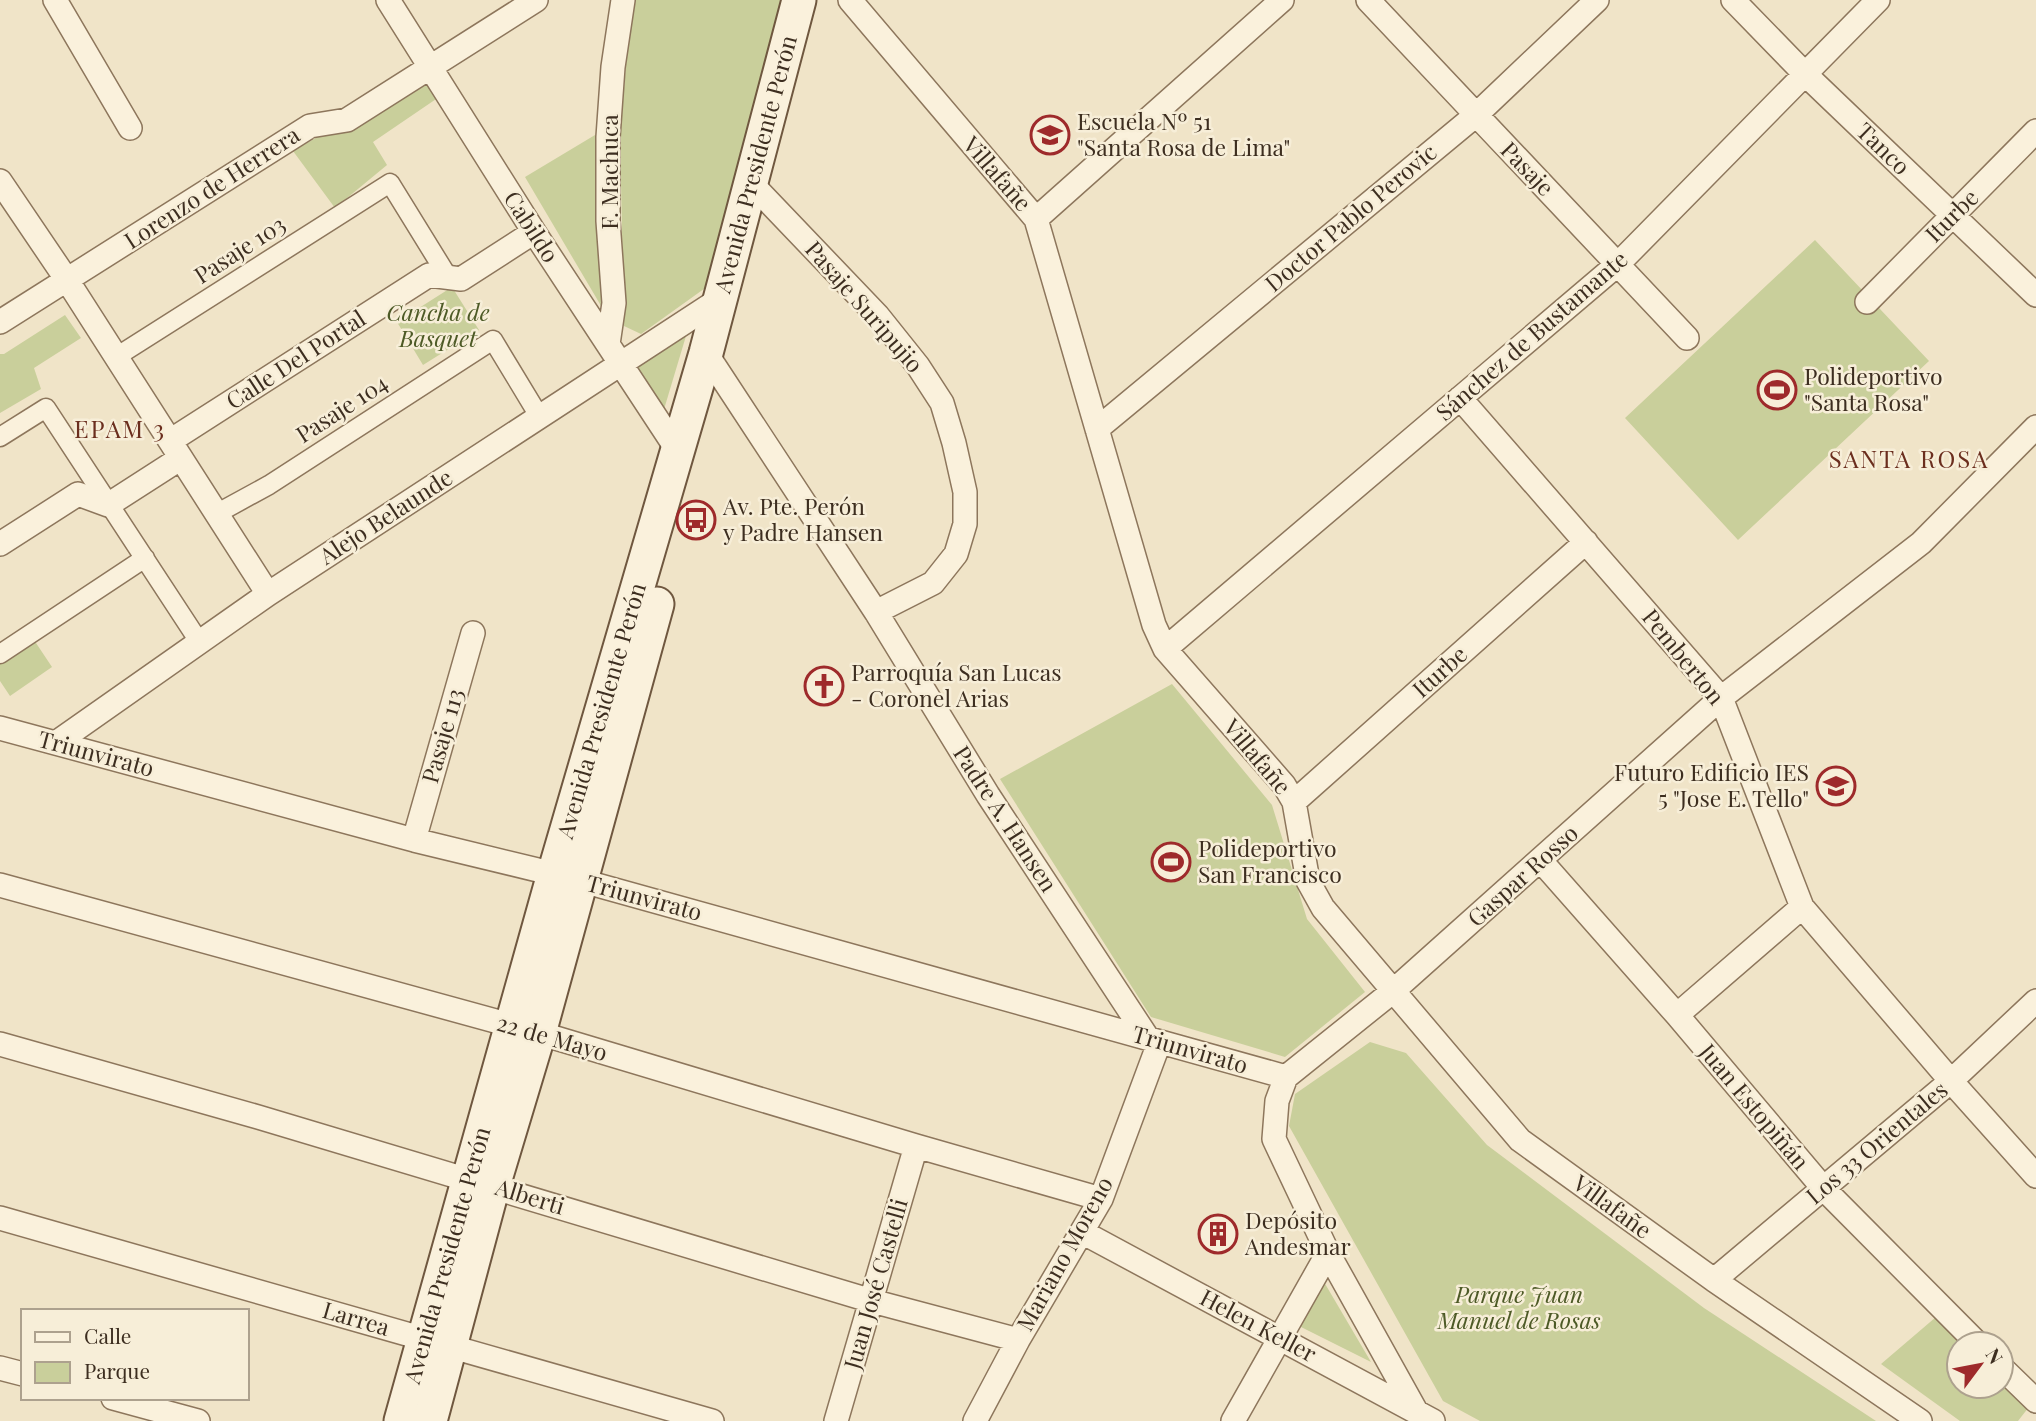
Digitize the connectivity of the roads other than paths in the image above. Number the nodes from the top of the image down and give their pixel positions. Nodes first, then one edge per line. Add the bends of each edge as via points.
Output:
1 (55, 0) edge
2 (388, 0) edge
3 (536, 0) edge
4 (623, 0) edge
5 (799, 0) edge
6 (818, 0) edge
7 (850, 0) edge
8 (1282, 0) edge
9 (1368, 0) edge
10 (1597, 0) edge
11 (1733, 0) edge
12 (1878, 0) edge
13 (429, 66) junction
14 (1805, 74) junction
15 (1476, 115) junction
16 (130, 128) dead end
17 (2036, 131) edge
18 (0, 181) edge
19 (758, 190) junction
20 (1952, 216) junction
21 (1036, 219) junction
22 (534, 232) junction
23 (1618, 264) junction
24 (448, 277) junction
25 (67, 280) junction
26 (2036, 295) edge
27 (720, 299) junction
28 (1867, 302) dead end
29 (0, 322) edge
30 (1687, 338) dead end
31 (614, 353) junction
32 (116, 358) junction
33 (713, 365) junction
34 (1460, 398) junction
35 (539, 416) junction
36 (2036, 427) edge
37 (1097, 429) junction
38 (0, 437) edge
39 (175, 449) junction
40 (678, 451) junction
41 (108, 505) junction
42 (216, 514) junction
43 (1586, 542) junction
44 (0, 544) edge
45 (145, 558) junction
46 (268, 594) junction
47 (876, 612) junction
48 (473, 633) dead end
49 (200, 643) junction
50 (1165, 649) junction
51 (0, 654) edge
52 (1721, 698) junction
53 (0, 728) edge
54 (56, 743) junction
55 (1294, 802) junction
56 (414, 840) junction
57 (1541, 861) junction
58 (566, 877) junction
59 (0, 885) edge
60 (1802, 907) junction
61 (1392, 992) junction
62 (2036, 1001) edge
63 (1677, 1015) junction
64 (525, 1029) junction
65 (1153, 1040) junction
66 (0, 1044) edge
67 (1286, 1077) junction
68 (1951, 1081) junction
69 (916, 1146) junction
70 (2036, 1176) edge
71 (480, 1182) junction
72 (1824, 1189) junction
73 (1101, 1199) junction
74 (0, 1218) edge
75 (1082, 1232) junction
76 (1328, 1253) junction
77 (1714, 1280) junction
78 (872, 1301) junction
79 (1964, 1330) edge
80 (1279, 1337) junction
81 (1018, 1340) junction
82 (437, 1343) junction
83 (0, 1368) edge
84 (21, 1373) edge
85 (2015, 1381) edge
86 (120, 1400) edge
87 (2036, 1401) edge
88 (1424, 1416) edge
89 (198, 1421) edge
90 (401, 1421) edge
91 (430, 1421) edge
92 (712, 1421) edge
93 (835, 1421) edge
94 (975, 1421) edge
95 (1233, 1421) edge
96 (1920, 1421) edge

1 - 16 street
2 - 13 street, Cabildo
3 - 13 street, Lorenzo de Herrera
4 - 31 street, F. Machuca via 608,138
5 - 19 main road, Avenida Presidente Perón
6 - 19 main road, Avenida Presidente Perón
7 - 21 street, Villafañe
8 - 21 street
9 - 15 street, Pasaje
10 - 15 street, Doctor Pablo Perovic
11 - 14 street, Tanco
12 - 14 street, Sánchez de Bustamante
13 - 22 street, Cabildo
13 - 25 street, Lorenzo de Herrera via 347,120 310,126
14 - 20 street, Tanco
14 - 23 street, Sánchez de Bustamante
15 - 23 street, Pasaje
15 - 37 street, Doctor Pablo Perovic
17 - 20 street, Iturbe
18 - 25 street
19 - 27 main road, Avenida Presidente Perón
19 - 33 main road, Avenida Presidente Perón
19 - 47 street, Pasaje Suripujio via 878,316 918,366 942,403 954,443 965,492 965,524 956,554 933,583
20 - 26 street, Tanco
20 - 28 street, Iturbe
21 - 37 street, Villafañe
22 - 24 street, Calle Del Portal via 461,279
22 - 31 street, Cabildo
23 - 30 street, Pasaje
23 - 34 street, Sánchez de Bustamante
24 - 32 street, Pasaje 103 via 390,183
24 - 39 street, Calle Del Portal via 429,275
25 - 29 street, Lorenzo de Herrera
25 - 32 street
27 - 31 street, Alejo Belaunde
27 - 33 main road, Avenida Presidente Perón
31 - 35 street, Alejo Belaunde
31 - 40 street, Cabildo
32 - 39 street
33 - 40 main road, Avenida Presidente Perón
33 - 47 street, Padre A. Hansen
33 - 58 main road, Avenida Presidente Perón
34 - 43 street, Pemberton
34 - 50 street, Sánchez de Bustamante
35 - 42 street, Pasaje 104 via 493,341 270,485
35 - 46 street, Alejo Belaunde
36 - 52 street, Gaspar Rosso via 1921,543
37 - 50 street, Villafañe
38 - 41 street via 46,408
39 - 41 street, Calle Del Portal
39 - 42 street
40 - 58 main road, Avenida Presidente Perón
41 - 44 street via 78,494
41 - 45 street
42 - 46 street
43 - 52 street, Pemberton
43 - 55 street, Iturbe
45 - 49 street
45 - 51 street
46 - 49 street, Alejo Belaunde
47 - 65 street, Padre A. Hansen via 988,795
48 - 56 street, Pasaje 113
49 - 54 street, Alejo Belaunde
50 - 55 street, Villafañe
52 - 57 street, Gaspar Rosso
52 - 60 street, Pemberton
53 - 54 street, Triunvirato
54 - 56 street, Triunvirato
55 - 61 street, Villafañe via 1308,881 1323,908
56 - 58 street, Triunvirato
57 - 61 street, Gaspar Rosso
57 - 63 street, Juan Estopiñán
58 - 64 main road, Avenida Presidente Perón
58 - 65 street, Triunvirato
59 - 64 street, 22 de Mayo
60 - 63 street
60 - 68 street, Pemberton
61 - 67 street, Gaspar Rosso
61 - 77 street, Villafañe via 1520,1140
62 - 68 street, Los 33 Orientales
63 - 72 street, Juan Estopiñán
64 - 69 street, 22 de Mayo
64 - 71 main road, Avenida Presidente Perón
65 - 67 street, Triunvirato
65 - 73 street, Mariano Moreno
66 - 71 street, Alberti
67 - 76 street via 1277,1101 1274,1139
68 - 70 street, Pemberton
68 - 72 street, Los 33 Orientales
69 - 73 street, 22 de Mayo
69 - 78 street, Juan José Castelli
71 - 78 street, Alberti
71 - 82 main road, Avenida Presidente Perón
72 - 77 street, Los 33 Orientales
72 - 79 street, Juan Estopiñán
73 - 75 street, Mariano Moreno
74 - 82 street, Larrea
75 - 80 street, Helen Keller
75 - 81 street, Mariano Moreno
76 - 80 street
76 - 88 street
77 - 96 street, Villafañe
78 - 81 street, Alberti
78 - 93 street, Juan José Castelli
80 - 88 street, Helen Keller
80 - 95 street
81 - 94 street, Mariano Moreno
82 - 90 main road, Avenida Presidente Perón
82 - 91 main road, Avenida Presidente Perón
82 - 92 street, Larrea
83 - 84 street
85 - 87 street
86 - 89 street

